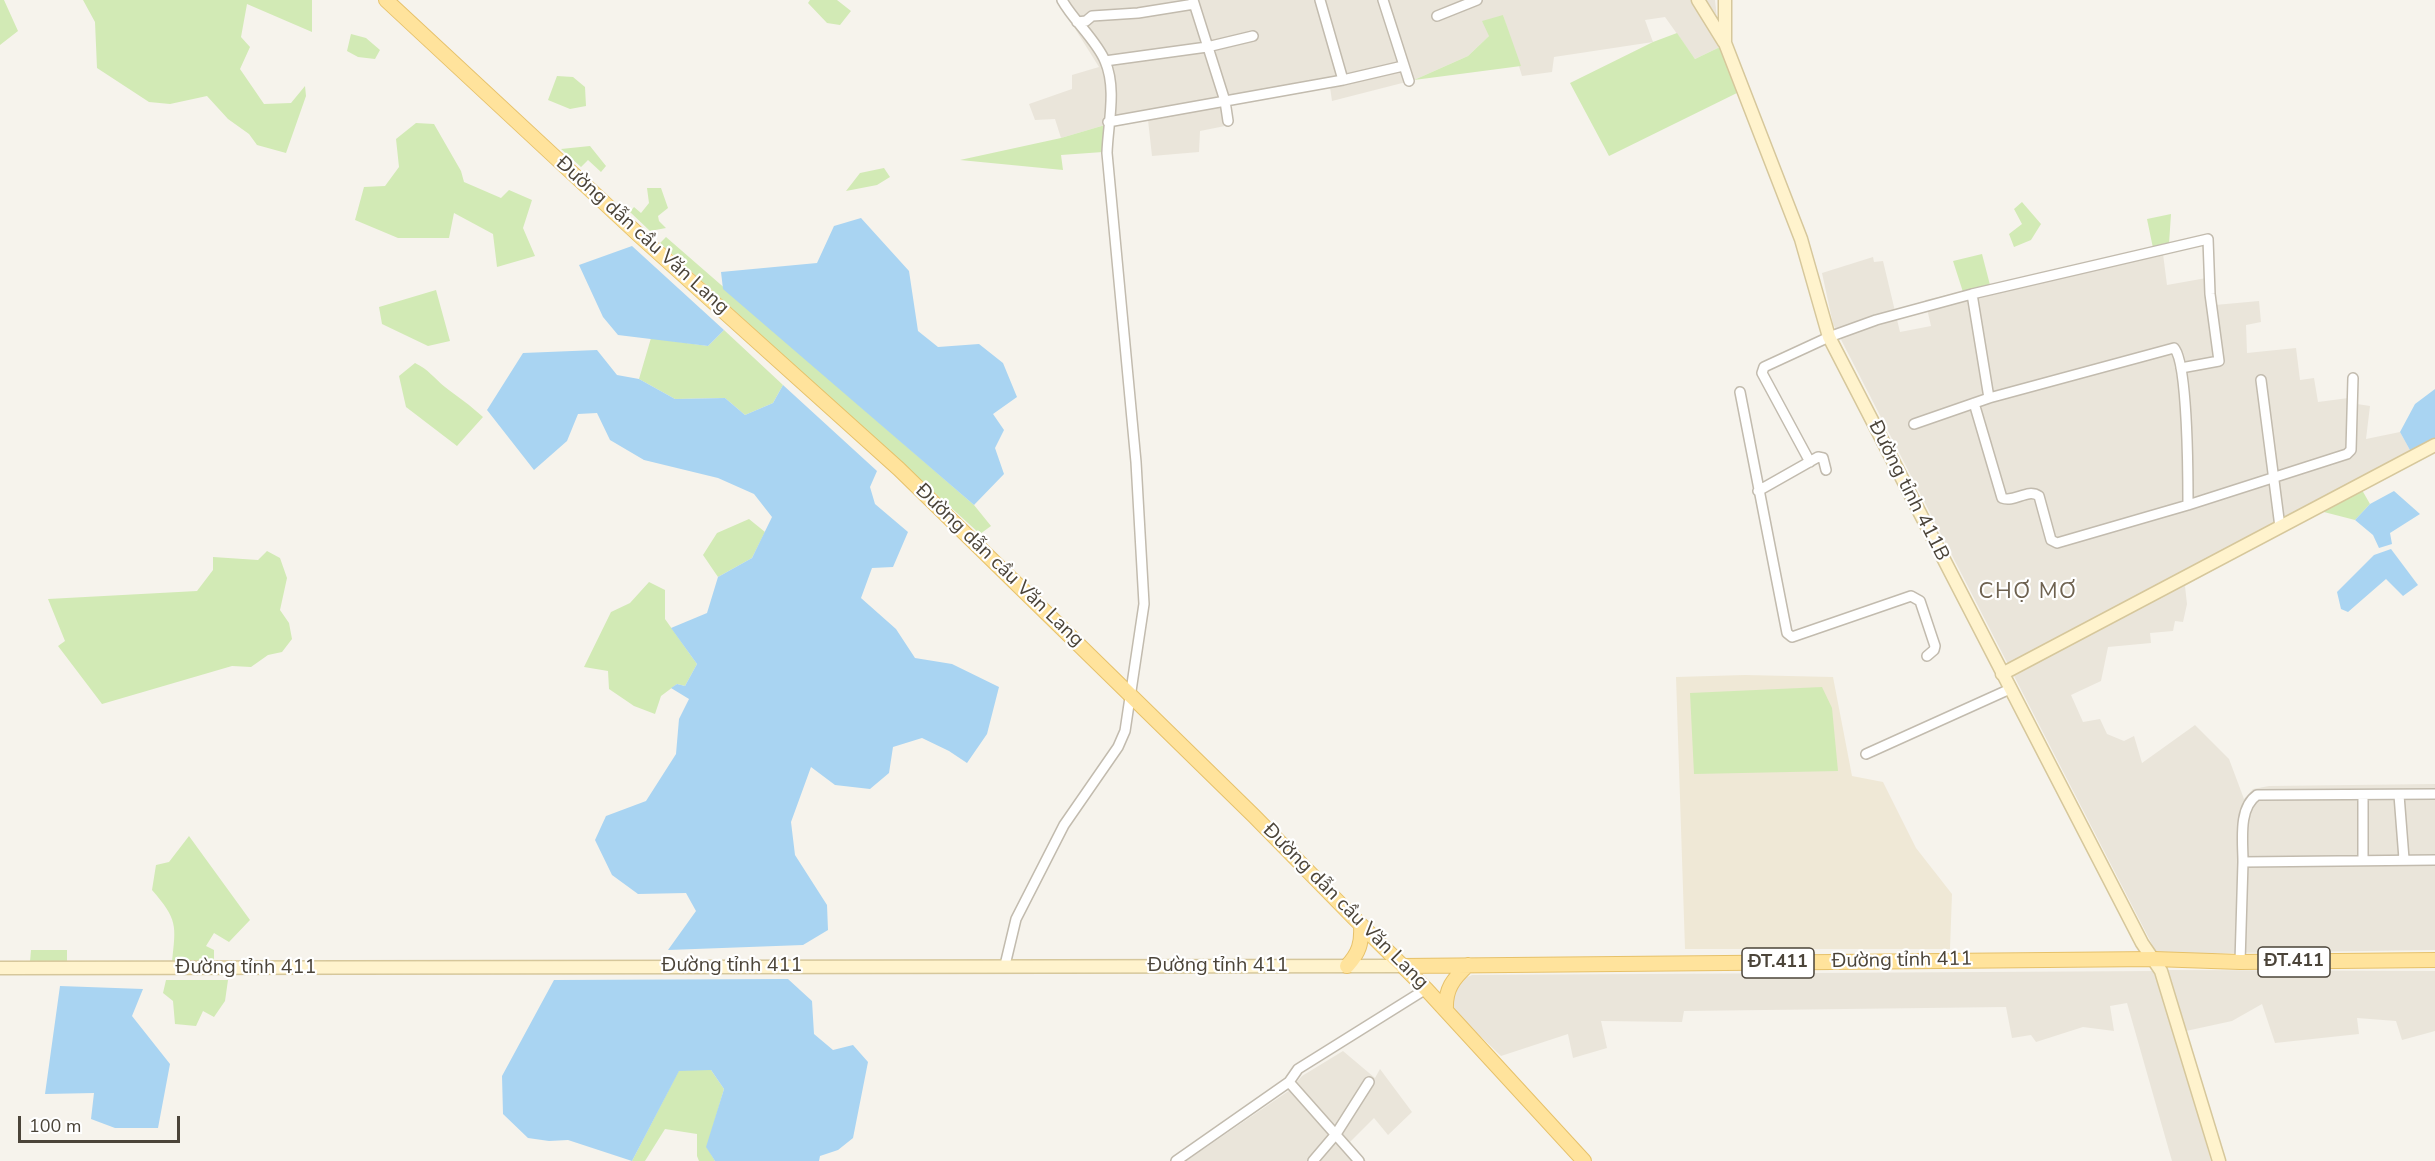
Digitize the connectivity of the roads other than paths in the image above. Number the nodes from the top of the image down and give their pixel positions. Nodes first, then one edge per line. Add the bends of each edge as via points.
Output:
1 (386, 0) edge
2 (1062, 0) edge
3 (1320, 0) edge
4 (1383, 0) edge
5 (1477, 0) edge
6 (1698, 0) edge
7 (1725, 0) edge
8 (1194, 2) edge
9 (1437, 16) dead end
10 (1077, 21) junction
11 (1253, 36) dead end
12 (1725, 43) junction
13 (1207, 47) junction
14 (1105, 61) junction
15 (1403, 66) junction
16 (1343, 80) junction
17 (1409, 81) dead end
18 (1225, 101) junction
19 (1228, 121) dead end
20 (1108, 122) junction
21 (1972, 294) junction
22 (1829, 337) junction
23 (2181, 368) junction
24 (2353, 378) dead end
25 (2261, 380) dead end
26 (1740, 392) dead end
27 (1989, 398) junction
28 (1974, 403) junction
29 (1914, 424) dead end
30 (2435, 445) edge
31 (1810, 462) junction
32 (1826, 470) dead end
33 (2272, 477) junction
34 (1758, 491) junction
35 (2188, 505) junction
36 (2280, 527) junction
37 (1927, 656) dead end
38 (2002, 674) junction
39 (2010, 689) junction
40 (1130, 694) junction
41 (1866, 754) dead end
42 (2435, 794) edge
43 (2399, 795) junction
44 (2363, 796) junction
45 (2404, 859) junction
46 (2363, 860) junction
47 (2435, 860) edge
48 (2243, 862) junction
49 (1361, 926) junction
50 (2154, 959) junction
51 (2435, 960) edge
52 (2240, 962) junction
53 (1005, 965) junction
54 (1468, 965) junction
55 (1347, 966) junction
56 (1403, 966) junction
57 (0, 968) edge
58 (1426, 988) junction
59 (1446, 1010) junction
60 (1289, 1082) junction
61 (1369, 1082) dead end
62 (1336, 1134) junction
63 (1176, 1161) edge
64 (1313, 1161) edge
65 (1359, 1161) edge
66 (1584, 1161) edge
67 (2219, 1161) edge

1 - 40 main road, Đường dẫn cầu Văn Lang via 898,469
2 - 10 street
3 - 16 street
4 - 15 street
5 - 9 street
6 - 12 main road
7 - 12 main road, Đường tỉnh 411B
8 - 10 street
8 - 13 street
10 - 14 street
11 - 13 street
12 - 22 main road, Đường tỉnh 411B via 1801,239
13 - 14 street
13 - 18 street
14 - 20 street via 1112,98
15 - 16 street
15 - 17 street
16 - 18 street
18 - 19 street
18 - 20 street
20 - 40 street via 1107,153 1136,462 1144,603
21 - 22 street
21 - 23 street via 2208,240 2218,361
21 - 27 street
22 - 31 street via 1762,369
22 - 38 main road, Đường tỉnh 411B
23 - 27 street via 2177,352 2169,348
23 - 35 street
24 - 33 street via 2351,450
25 - 33 street
26 - 34 street
27 - 28 street
28 - 29 street
28 - 35 street via 2002,498 2036,493 2053,542
30 - 36 main road
31 - 32 street via 1821,457
31 - 34 street
33 - 35 street
33 - 36 street
34 - 37 street via 1788,636 1911,596 1920,601 1935,646
36 - 38 main road
38 - 39 main road, Đường tỉnh 411B
39 - 41 street
39 - 50 main road, Đường tỉnh 411B via 2142,943
40 - 49 main road, Đường dẫn cầu Văn Lang
40 - 53 street via 1125,731 1118,747 1064,825 1016,919
42 - 43 street
43 - 44 street
43 - 45 street
44 - 46 street
44 - 48 street via 2257,795 2244,815
45 - 46 street
45 - 47 street
46 - 48 street
48 - 52 street
49 - 55 main road via 1360,950
49 - 56 main road, Đường dẫn cầu Văn Lang
50 - 52 main road, Đường tỉnh 411 / ĐT.411
50 - 54 main road, Đường tỉnh 411 / ĐT.411
50 - 67 main road, Đường tỉnh 411B via 2162,971
51 - 52 main road, Đường tỉnh 411 / ĐT.411
53 - 55 main road, Đường tỉnh 411 / ĐT.411
53 - 57 main road, Đường tỉnh 411 / ĐT.411
54 - 56 main road, Đường tỉnh 411 / ĐT.411
54 - 59 main road via 1449,987
55 - 56 main road, Đường tỉnh 411 / ĐT.411
56 - 58 main road, Đường dẫn cầu Văn Lang
58 - 59 main road, Đường dẫn cầu Văn Lang
58 - 60 street via 1298,1068
59 - 66 main road, Đường dẫn cầu Văn Lang
60 - 62 street
60 - 63 street
61 - 62 street
62 - 64 street
62 - 65 street

